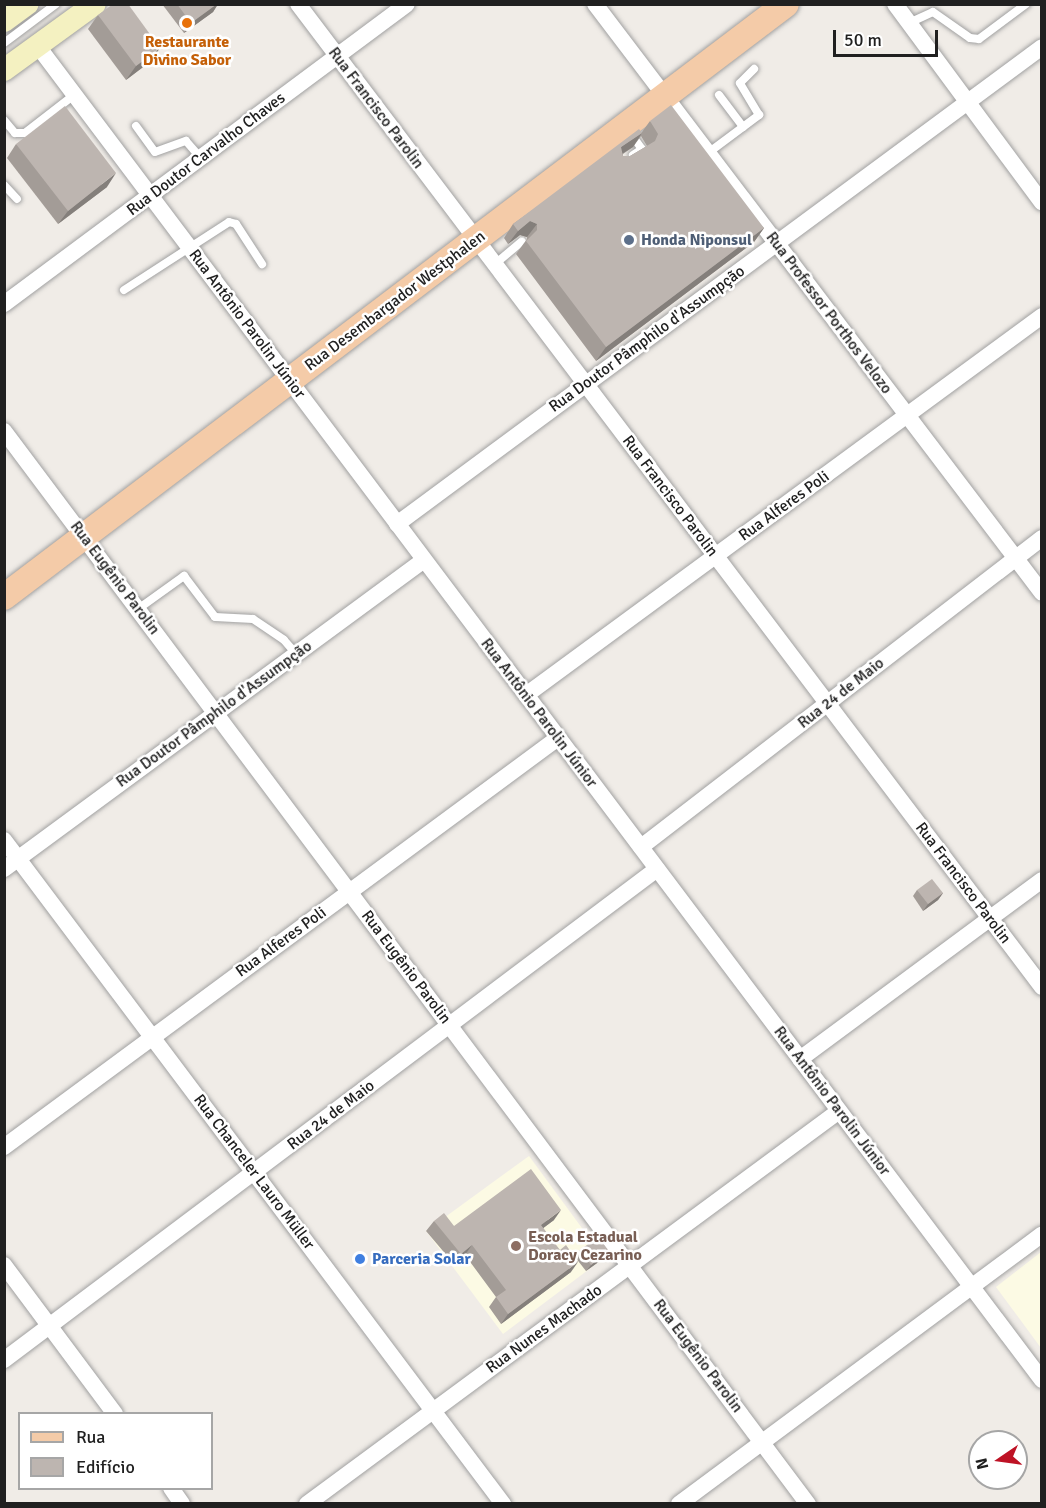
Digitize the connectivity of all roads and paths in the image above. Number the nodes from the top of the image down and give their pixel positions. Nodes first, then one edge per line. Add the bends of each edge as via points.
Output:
1 (56, 4) edge
2 (94, 4) edge
3 (298, 4) edge
4 (407, 4) edge
5 (595, 4) edge
6 (786, 4) edge
7 (895, 4) edge
8 (1026, 4) edge
9 (26, 5) edge
10 (4, 21) edge
11 (909, 23) junction
12 (4, 43) edge
13 (37, 45) junction
14 (1041, 47) edge
15 (337, 56) junction
16 (754, 69) dead end
17 (4, 70) edge
18 (74, 95) junction
19 (719, 95) dead end
20 (665, 96) junction
21 (967, 102) junction
22 (4, 120) edge
23 (136, 126) dead end
24 (626, 126) junction
25 (743, 127) junction
26 (708, 153) junction
27 (201, 158) junction
28 (625, 159) edge
29 (4, 185) edge
30 (150, 196) junction
31 (17, 200) dead end
32 (1041, 203) edge
33 (476, 240) junction
34 (522, 241) edge
35 (776, 243) junction
36 (191, 250) junction
37 (262, 264) dead end
38 (495, 264) junction
39 (124, 290) dead end
40 (4, 304) edge
41 (1041, 316) edge
42 (289, 381) junction
43 (586, 384) junction
44 (906, 415) junction
45 (4, 431) edge
46 (397, 524) junction
47 (84, 537) junction
48 (1041, 538) edge
49 (715, 556) junction
50 (1015, 559) junction
51 (424, 560) junction
52 (1041, 593) edge
53 (4, 597) edge
54 (138, 609) junction
55 (296, 654) junction
56 (526, 695) junction
57 (827, 703) junction
58 (216, 713) junction
59 (558, 738) junction
60 (4, 840) edge
61 (641, 847) junction
62 (11, 864) edge
63 (657, 869) junction
64 (1041, 880) edge
65 (350, 892) junction
66 (990, 918) junction
67 (1041, 987) edge
68 (450, 1025) junction
69 (153, 1038) junction
70 (801, 1059) junction
71 (839, 1111) junction
72 (4, 1147) edge
73 (254, 1172) junction
74 (1041, 1234) edge
75 (4, 1265) edge
76 (630, 1265) junction
77 (971, 1286) junction
78 (50, 1326) junction
79 (4, 1360) edge
80 (1041, 1380) edge
81 (433, 1410) junction
82 (114, 1412) edge
83 (762, 1442) junction
84 (172, 1490) edge
85 (182, 1503) edge
86 (307, 1503) edge
87 (503, 1503) edge
88 (679, 1503) edge
89 (808, 1503) edge

1 - 12 lane
2 - 13 street
3 - 15 street, Rua Francisco Parolin
4 - 15 street, Rua Doutor Carvalho Chaves
5 - 20 street, Rua Professor Porthos Velozo
6 - 20 main road, Rua Desembargador Westphalen
7 - 11 street
8 - 11 lane via 979,39 970,38 933,12
9 - 10 street
11 - 21 street
13 - 17 street
13 - 18 street, Rua Antônio Parolin Júnior
14 - 21 street, Rua Doutor Pâmphilo d'Assumpção
15 - 27 street, Rua Doutor Carvalho Chaves
15 - 33 street, Rua Francisco Parolin
16 - 25 lane via 740,83 759,112
18 - 22 lane via 26,133 15,134
18 - 30 street, Rua Antônio Parolin Júnior
19 - 25 lane
20 - 24 main road, Rua Desembargador Westphalen
20 - 26 street, Rua Professor Porthos Velozo
21 - 32 street
21 - 35 street, Rua Doutor Pâmphilo d'Assumpção
23 - 27 lane via 155,152 186,141
24 - 28 lane via 642,149
24 - 33 main road, Rua Desembargador Westphalen
25 - 26 lane
26 - 35 street, Rua Professor Porthos Velozo
27 - 30 street, Rua Doutor Carvalho Chaves
29 - 31 lane
30 - 36 street, Rua Antônio Parolin Júnior
30 - 40 street, Rua Doutor Carvalho Chaves
33 - 38 street, Rua Francisco Parolin
33 - 42 main road, Rua Desembargador Westphalen
34 - 38 lane
35 - 43 street, Rua Doutor Pâmphilo d'Assumpção
35 - 44 street, Rua Professor Porthos Velozo
36 - 37 lane via 233,222
36 - 39 lane
36 - 42 street, Rua Antônio Parolin Júnior
38 - 43 street, Rua Francisco Parolin
41 - 44 street, Rua Alferes Poli
42 - 46 street, Rua Antônio Parolin Júnior
42 - 47 main road, Rua Desembargador Westphalen
43 - 46 street, Rua Doutor Pâmphilo d'Assumpção
43 - 49 street, Rua Francisco Parolin
44 - 49 street, Rua Alferes Poli
44 - 50 street, Rua Professor Porthos Velozo
45 - 47 street, Rua Eugênio Parolin
46 - 51 street, Rua Antônio Parolin Júnior
47 - 53 main road, Rua Desembargador Westphalen
47 - 54 street, Rua Eugênio Parolin
48 - 50 street, Rua 24 de Maio
49 - 56 street, Rua Alferes Poli
49 - 57 street, Rua Francisco Parolin
50 - 52 street, Rua Professor Porthos Velozo
50 - 57 street, Rua 24 de Maio
51 - 55 street, Rua Doutor Pâmphilo d'Assumpção
51 - 56 street, Rua Antônio Parolin Júnior
54 - 55 lane via 184,576 215,617 254,619 285,640
54 - 58 street, Rua Eugênio Parolin
55 - 58 street, Rua Doutor Pâmphilo d'Assumpção
56 - 59 street, Rua Antônio Parolin Júnior
57 - 61 street, Rua 24 de Maio
57 - 66 street, Rua Francisco Parolin
58 - 62 street, Rua Doutor Pâmphilo d'Assumpção
58 - 65 street, Rua Eugênio Parolin
59 - 61 street, Rua Antônio Parolin Júnior
59 - 65 street, Rua Alferes Poli
60 - 62 street, Rua Chanceler Lauro Müller
61 - 63 street, Rua Antônio Parolin Júnior
62 - 69 street, Rua Chanceler Lauro Müller
63 - 68 street, Rua 24 de Maio
63 - 70 street, Rua Antônio Parolin Júnior
64 - 66 street
65 - 68 street, Rua Eugênio Parolin
65 - 69 street, Rua Alferes Poli
66 - 67 street, Rua Francisco Parolin
66 - 70 street
68 - 73 street, Rua 24 de Maio
68 - 76 street, Rua Eugênio Parolin
69 - 72 street, Rua Alferes Poli
69 - 73 street, Rua Chanceler Lauro Müller
70 - 71 street, Rua Antônio Parolin Júnior
71 - 76 street, Rua Nunes Machado
71 - 77 street, Rua Antônio Parolin Júnior
73 - 78 street, Rua 24 de Maio
73 - 81 street, Rua Chanceler Lauro Müller
74 - 77 street
75 - 78 street
76 - 81 street, Rua Nunes Machado
76 - 83 street, Rua Eugênio Parolin
77 - 80 street, Rua Antônio Parolin Júnior
77 - 83 street
78 - 79 street, Rua 24 de Maio
78 - 82 street
81 - 86 street, Rua Nunes Machado
81 - 87 street, Rua Chanceler Lauro Müller
83 - 88 street
83 - 89 street, Rua Eugênio Parolin
84 - 85 street

